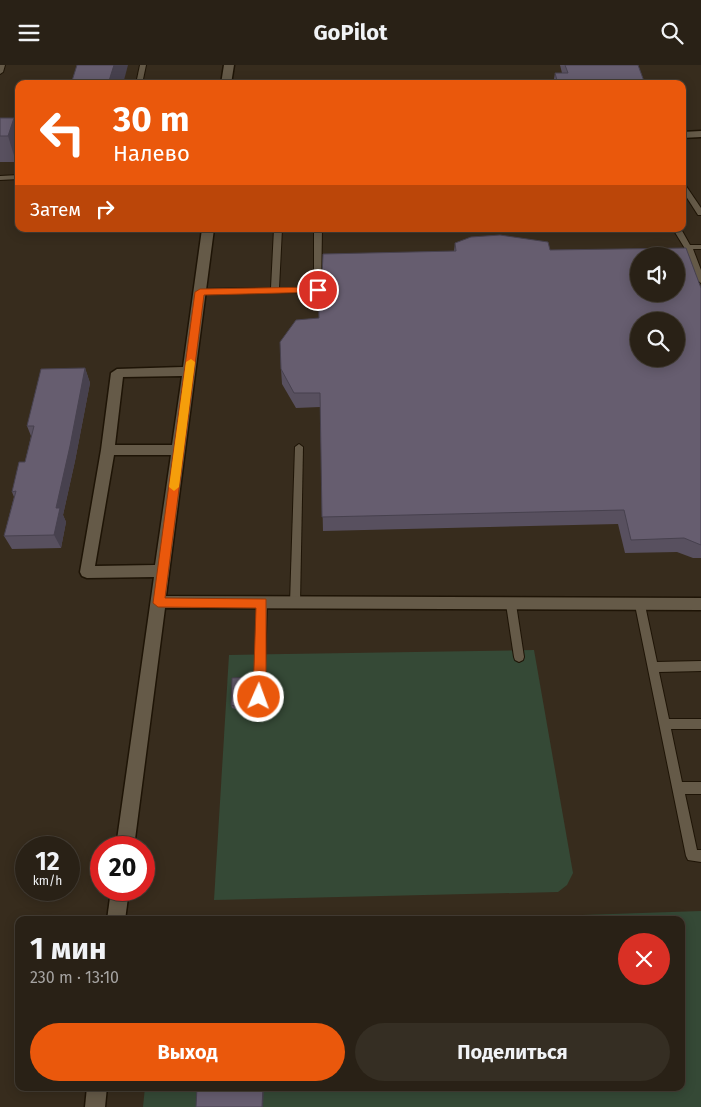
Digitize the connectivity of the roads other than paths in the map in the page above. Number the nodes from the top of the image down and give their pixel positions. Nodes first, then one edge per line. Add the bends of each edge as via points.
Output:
1 (2, 65) edge
2 (143, 65) edge
3 (229, 65) edge
4 (0, 72) edge
5 (140, 80) edge
6 (227, 80) edge
7 (701, 134) edge
8 (686, 135) edge
9 (15, 177) edge
10 (0, 178) edge
11 (686, 190) edge
12 (701, 213) edge
13 (208, 232) edge
14 (278, 232) edge
15 (318, 232) edge
16 (679, 232) edge
17 (688, 247) junction
18 (701, 247) edge
19 (700, 278) edge
20 (275, 291) junction
21 (200, 292) junction
22 (190, 371) junction
23 (299, 447) dead end
24 (108, 450) junction
25 (179, 450) junction
26 (163, 571) junction
27 (158, 603) junction
28 (262, 603) junction
29 (295, 603) junction
30 (701, 603) edge
31 (511, 604) junction
32 (640, 605) junction
33 (519, 657) dead end
34 (701, 666) edge
35 (653, 667) junction
36 (259, 697) dead end
37 (701, 724) edge
38 (665, 725) junction
39 (678, 788) junction
40 (701, 788) edge
41 (126, 836) edge
42 (701, 856) edge
43 (119, 901) edge
44 (117, 916) edge
45 (96, 1091) edge
46 (94, 1107) edge

1 - 4 lane
2 - 5 lane
3 - 6 street
7 - 8 street
9 - 10 lane
11 - 12 lane
13 - 21 street
14 - 20 lane
15 - 20 lane via 318,290
16 - 17 lane
17 - 18 lane
17 - 19 lane
20 - 21 lane
21 - 22 street
22 - 24 street via 117,373
22 - 25 street
23 - 29 lane
24 - 25 street
24 - 26 street via 87,572
25 - 26 street
26 - 27 street
27 - 28 street
27 - 41 street
28 - 29 street
28 - 36 lane
29 - 31 street
30 - 32 street
31 - 32 street
31 - 33 lane
32 - 35 lane
34 - 35 lane
35 - 38 lane
37 - 38 lane
38 - 39 lane
39 - 40 lane
39 - 42 lane via 692,856
43 - 44 street
45 - 46 street

